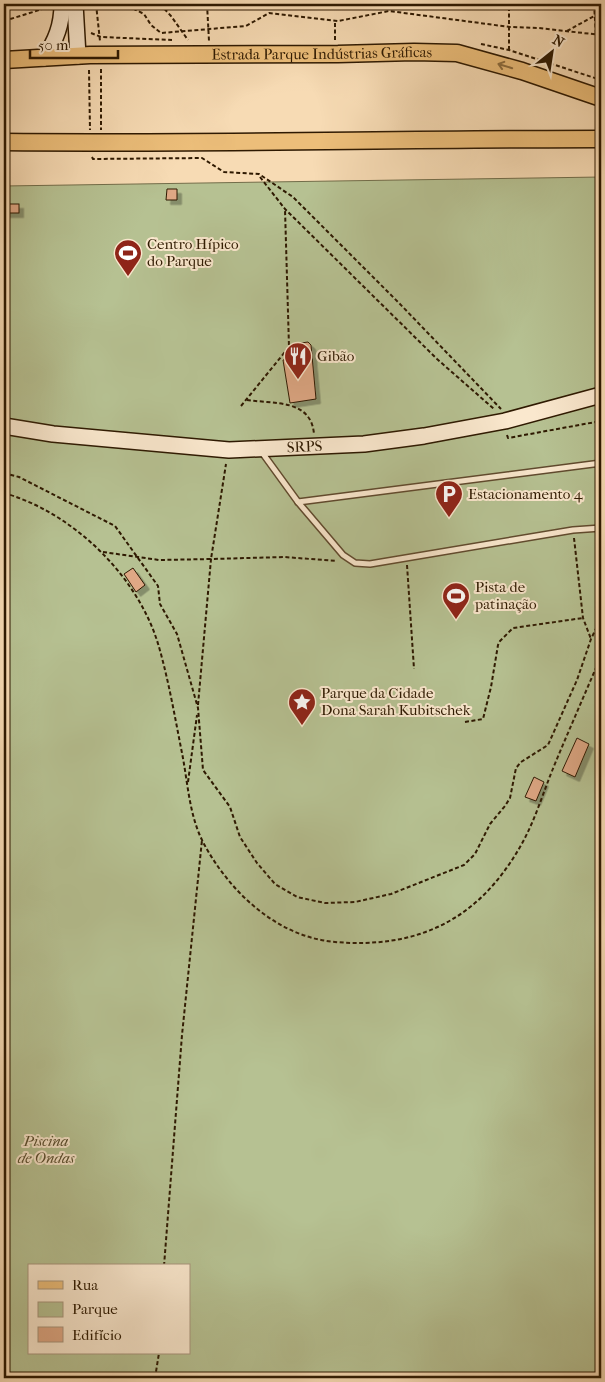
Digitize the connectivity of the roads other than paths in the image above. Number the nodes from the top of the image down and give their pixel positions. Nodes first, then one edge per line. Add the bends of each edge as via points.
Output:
1 (68, 4) edge
2 (84, 56) junction
3 (44, 58) junction
4 (4, 60) edge
5 (601, 98) edge
6 (601, 138) edge
7 (4, 142) edge
8 (601, 395) edge
9 (4, 426) edge
10 (259, 449) junction
11 (601, 464) edge
12 (298, 502) junction
13 (601, 528) edge

1 - 2 main road
1 - 3 main road via 56,41
2 - 3 main road, Estrada Parque Indústrias Gráficas
5 -> 2 main road, Estrada Parque Indústrias Gráficas via 457,53
3 - 4 main road, Estrada Parque Indústrias Gráficas
6 - 7 main road
8 - 10 main road, SRPS via 501,422 424,436 364,444
9 - 10 main road, SRPS via 53,434 229,450
10 - 12 lane
11 - 12 lane
12 - 13 lane via 343,555 355,563 370,564

